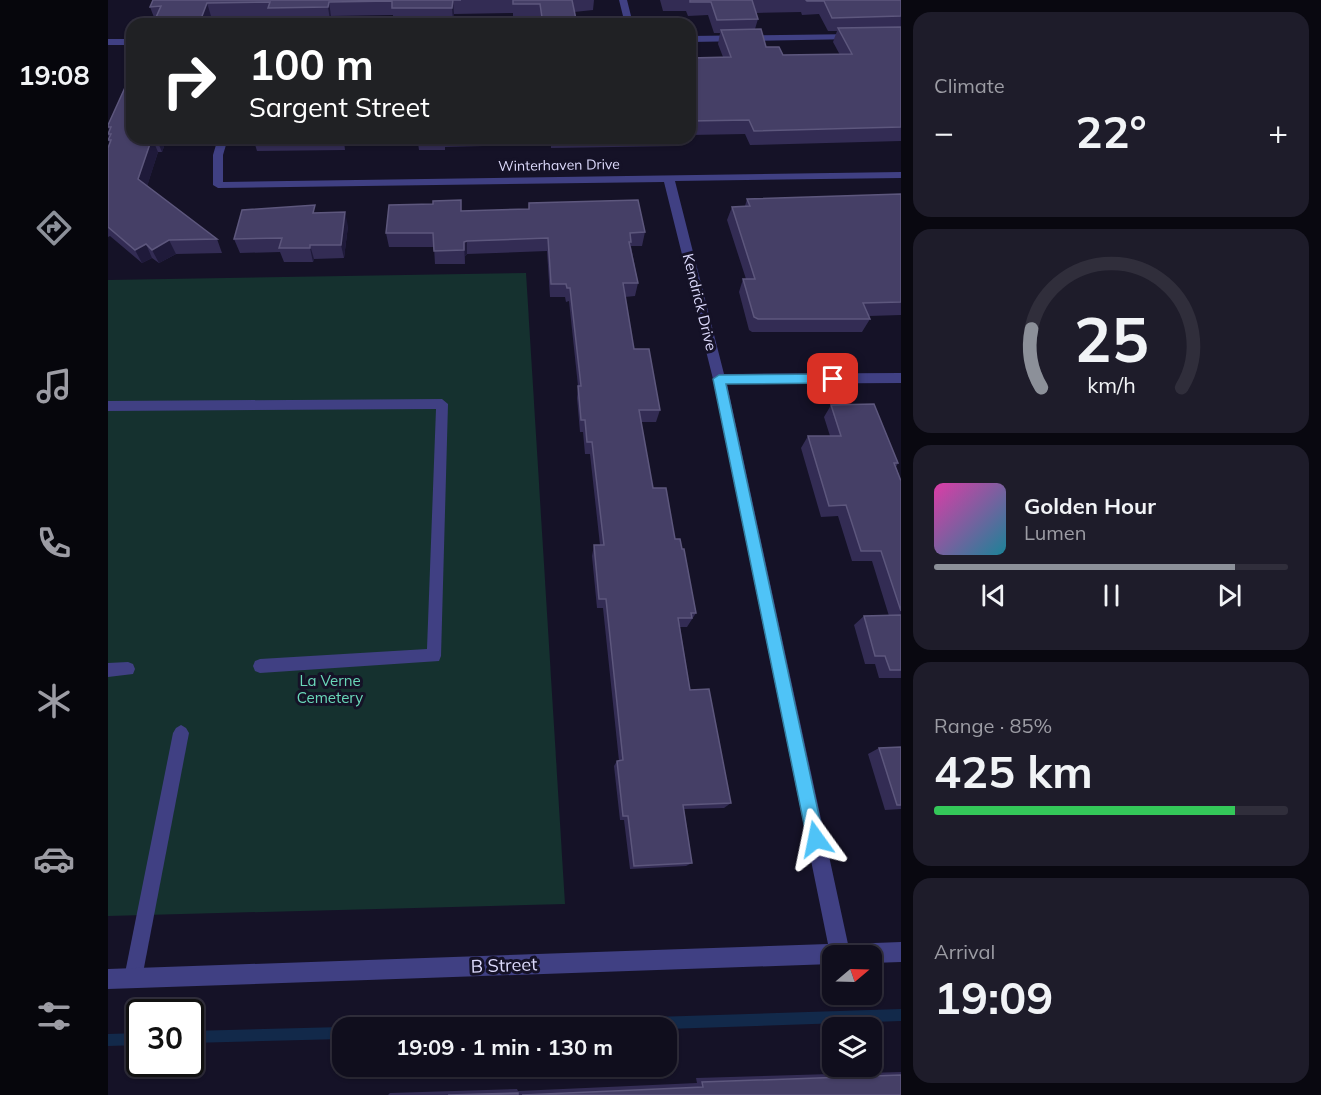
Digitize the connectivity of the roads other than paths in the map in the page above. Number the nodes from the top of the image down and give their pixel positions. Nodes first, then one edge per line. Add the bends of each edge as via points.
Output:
1 (624, 0) edge
2 (628, 18) edge
3 (866, 36) edge
4 (696, 39) edge
5 (108, 42) edge
6 (126, 42) edge
7 (221, 144) edge
8 (901, 175) edge
9 (669, 178) junction
10 (901, 378) edge
11 (719, 379) junction
12 (108, 406) edge
13 (260, 666) dead end
14 (128, 669) dead end
15 (108, 670) edge
16 (181, 733) dead end
17 (838, 945) edge
18 (901, 952) edge
19 (882, 953) edge
20 (822, 955) edge
21 (133, 978) junction
22 (108, 979) edge

1 - 2 street
3 - 4 street
5 - 6 street
7 - 9 street, Winterhaven Drive via 218,185
8 - 9 street, Winterhaven Drive
9 - 11 street, Kendrick Drive
10 - 11 street
11 - 17 street, Kendrick Drive
12 - 13 lane via 442,404 434,656
14 - 15 lane
16 - 21 lane
18 - 19 street, B Street
20 - 21 street, B Street
21 - 22 street, B Street

